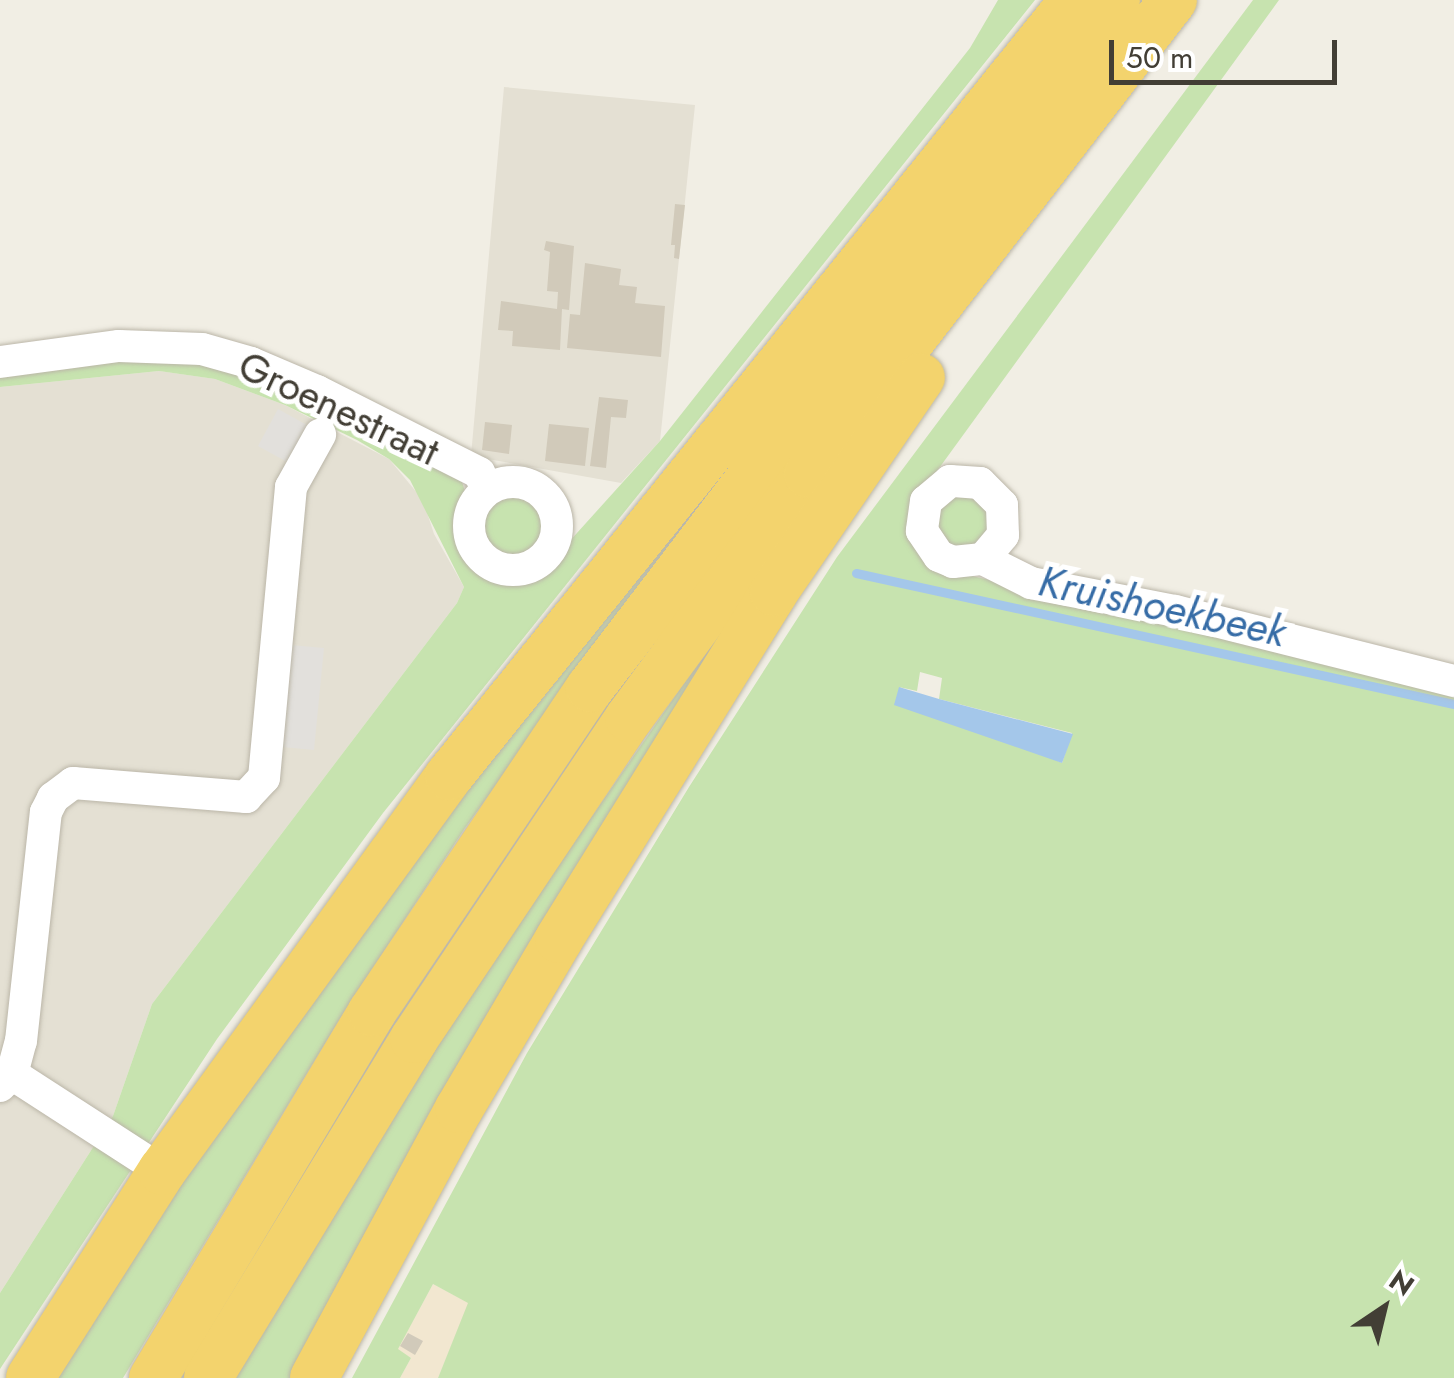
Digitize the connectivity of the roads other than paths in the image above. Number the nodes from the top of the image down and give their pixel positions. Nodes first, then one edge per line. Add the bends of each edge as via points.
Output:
1 (1074, 0) edge
2 (1116, 0) edge
3 (1173, 0) edge
4 (1047, 163) junction
5 (0, 362) edge
6 (320, 435) dead end
7 (487, 489) dead end
8 (983, 559) dead end
9 (1454, 681) edge
10 (6, 1080) edge
11 (162, 1171) junction
12 (30, 1378) edge
13 (153, 1378) edge
14 (208, 1378) edge
15 (314, 1378) edge

1 - 11 highway via 450,776
2 - 13 highway via 590,688 372,1012
3 - 4 highway
4 - 14 highway via 629,718 414,1038
4 - 15 highway via 999,261 774,592 559,939
5 - 7 street, Groenestraat via 118,346 218,354 316,390 479,474
6 - 10 street via 291,487 264,778 246,797 73,783 53,798 46,812 21,1041
8 - 9 street via 1031,583
10 - 11 street
11 - 12 highway

